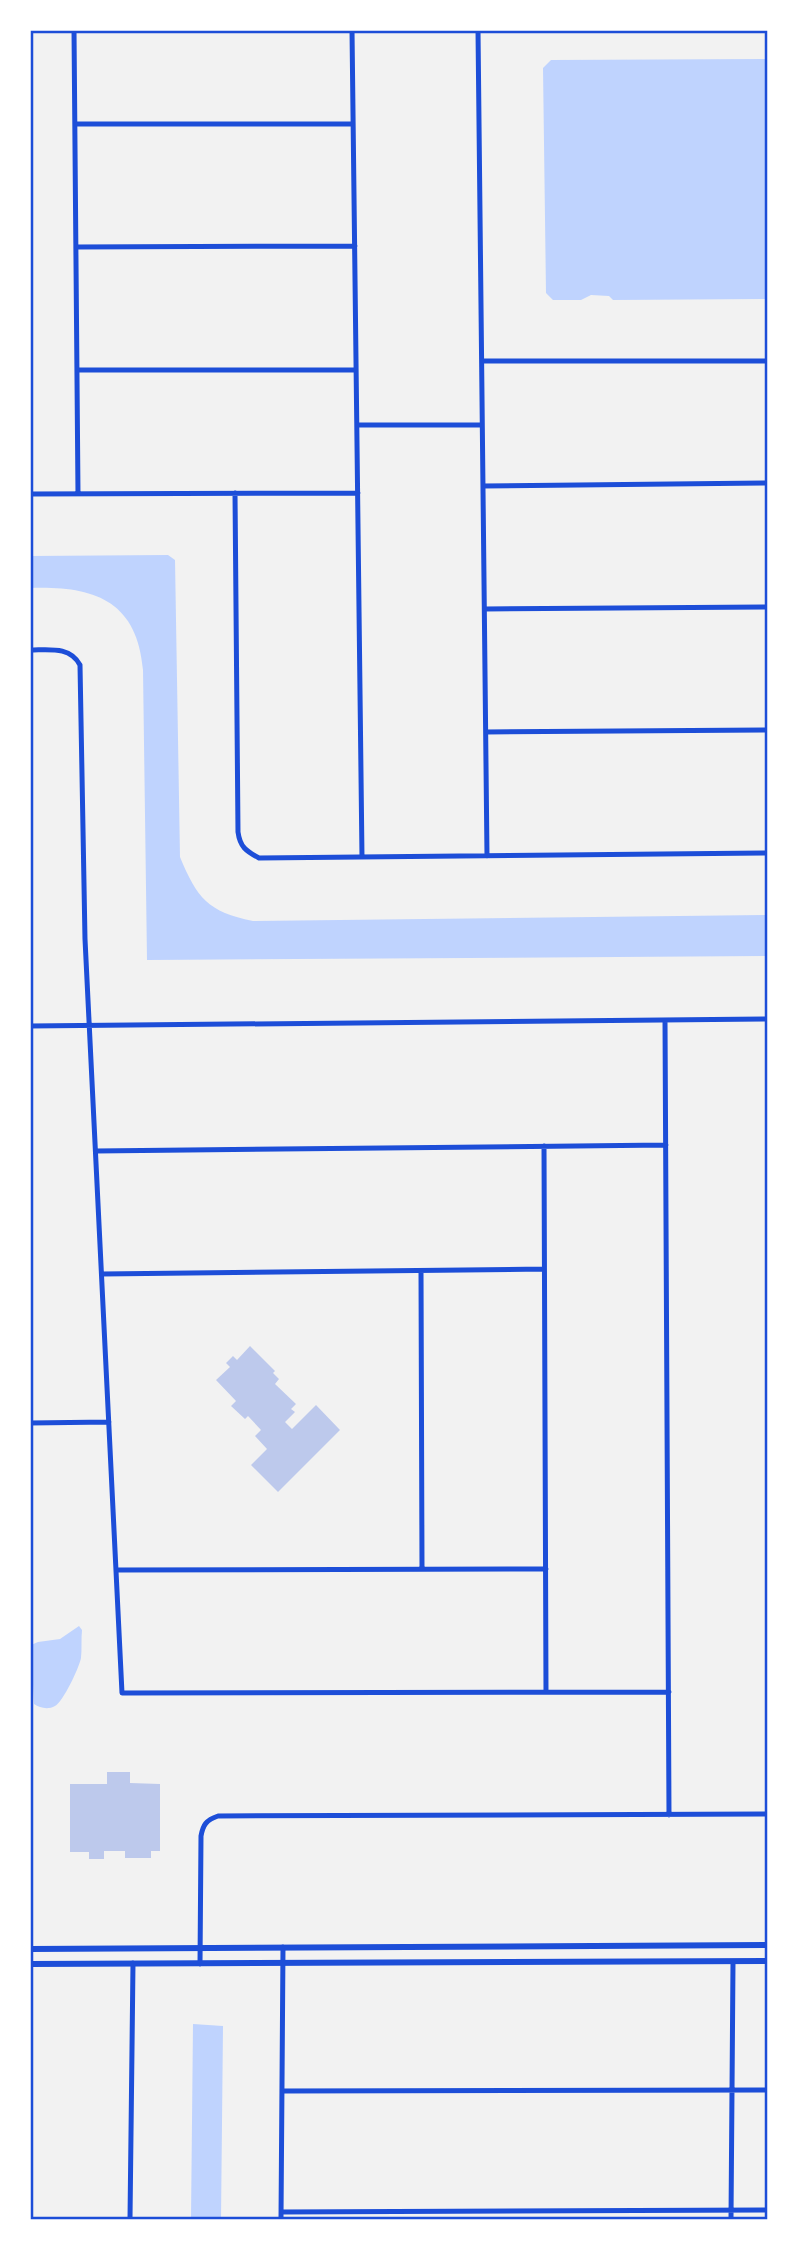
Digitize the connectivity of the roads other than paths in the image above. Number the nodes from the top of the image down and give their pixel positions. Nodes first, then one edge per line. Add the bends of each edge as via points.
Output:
1 (74, 30) edge
2 (352, 30) edge
3 (478, 30) edge
4 (75, 124) junction
5 (353, 124) junction
6 (355, 246) junction
7 (76, 247) junction
8 (482, 361) junction
9 (768, 361) edge
10 (77, 370) junction
11 (356, 370) junction
12 (357, 425) junction
13 (482, 425) junction
14 (768, 483) edge
15 (483, 486) junction
16 (235, 493) junction
17 (358, 493) junction
18 (30, 494) edge
19 (78, 494) junction
20 (768, 607) edge
21 (485, 609) junction
22 (30, 650) edge
23 (768, 730) edge
24 (486, 732) junction
25 (768, 853) edge
26 (487, 856) junction
27 (362, 858) junction
28 (768, 1019) edge
29 (665, 1020) junction
30 (30, 1026) edge
31 (89, 1026) junction
32 (666, 1145) junction
33 (544, 1146) junction
34 (96, 1151) junction
35 (544, 1269) junction
36 (421, 1271) junction
37 (102, 1274) junction
38 (109, 1422) junction
39 (30, 1423) edge
40 (422, 1568) junction
41 (546, 1569) junction
42 (116, 1570) junction
43 (547, 1692) junction
44 (670, 1692) junction
45 (768, 1814) edge
46 (669, 1815) junction
47 (768, 1945) edge
48 (283, 1947) junction
49 (200, 1948) junction
50 (30, 1949) edge
51 (733, 1962) junction
52 (768, 1962) edge
53 (133, 1963) junction
54 (283, 1963) junction
55 (30, 1964) edge
56 (201, 1964) junction
57 (283, 2091) junction
58 (732, 2091) junction
59 (768, 2091) edge
60 (731, 2210) junction
61 (768, 2210) edge
62 (281, 2211) junction
63 (130, 2219) edge
64 (281, 2219) edge
65 (731, 2219) edge

1 - 4 street
2 - 5 street
3 - 8 street
4 - 5 street
4 - 7 street
5 - 6 street
6 - 7 street
6 - 11 street
7 - 10 street
8 - 9 street
8 - 13 street
10 - 11 street
10 - 19 street
11 - 12 street
12 - 13 street
12 - 17 street
13 - 15 street
14 - 15 street
15 - 21 street
16 - 17 street
16 - 19 street
16 - 27 street via 239,841 259,859
17 - 27 street
18 - 19 street
20 - 21 street
21 - 24 street
22 - 31 street via 62,650 76,656 80,665
23 - 24 street
24 - 26 street
25 - 26 street
26 - 27 street
28 - 29 street
29 - 31 street
29 - 32 street
30 - 31 street
31 - 34 street
32 - 33 street
32 - 44 street
33 - 34 street
33 - 35 street
34 - 37 street
35 - 36 street
35 - 41 street
36 - 37 street
36 - 40 street
37 - 38 street
38 - 39 street
38 - 42 street
40 - 41 street
40 - 42 street
41 - 43 street
42 - 43 street via 122,1693
43 - 44 street
44 - 46 street
45 - 46 street
46 - 49 street via 218,1816 208,1819 201,1836
47 - 48 street
48 - 49 street
48 - 54 street
49 - 50 street
49 - 56 street
51 - 52 street
51 - 54 street
51 - 58 street
53 - 55 street
53 - 56 street
53 - 63 street
54 - 56 street
54 - 57 street
57 - 58 street
57 - 62 street
58 - 59 street
58 - 60 street
60 - 61 street
60 - 62 street
60 - 65 street
62 - 64 street

